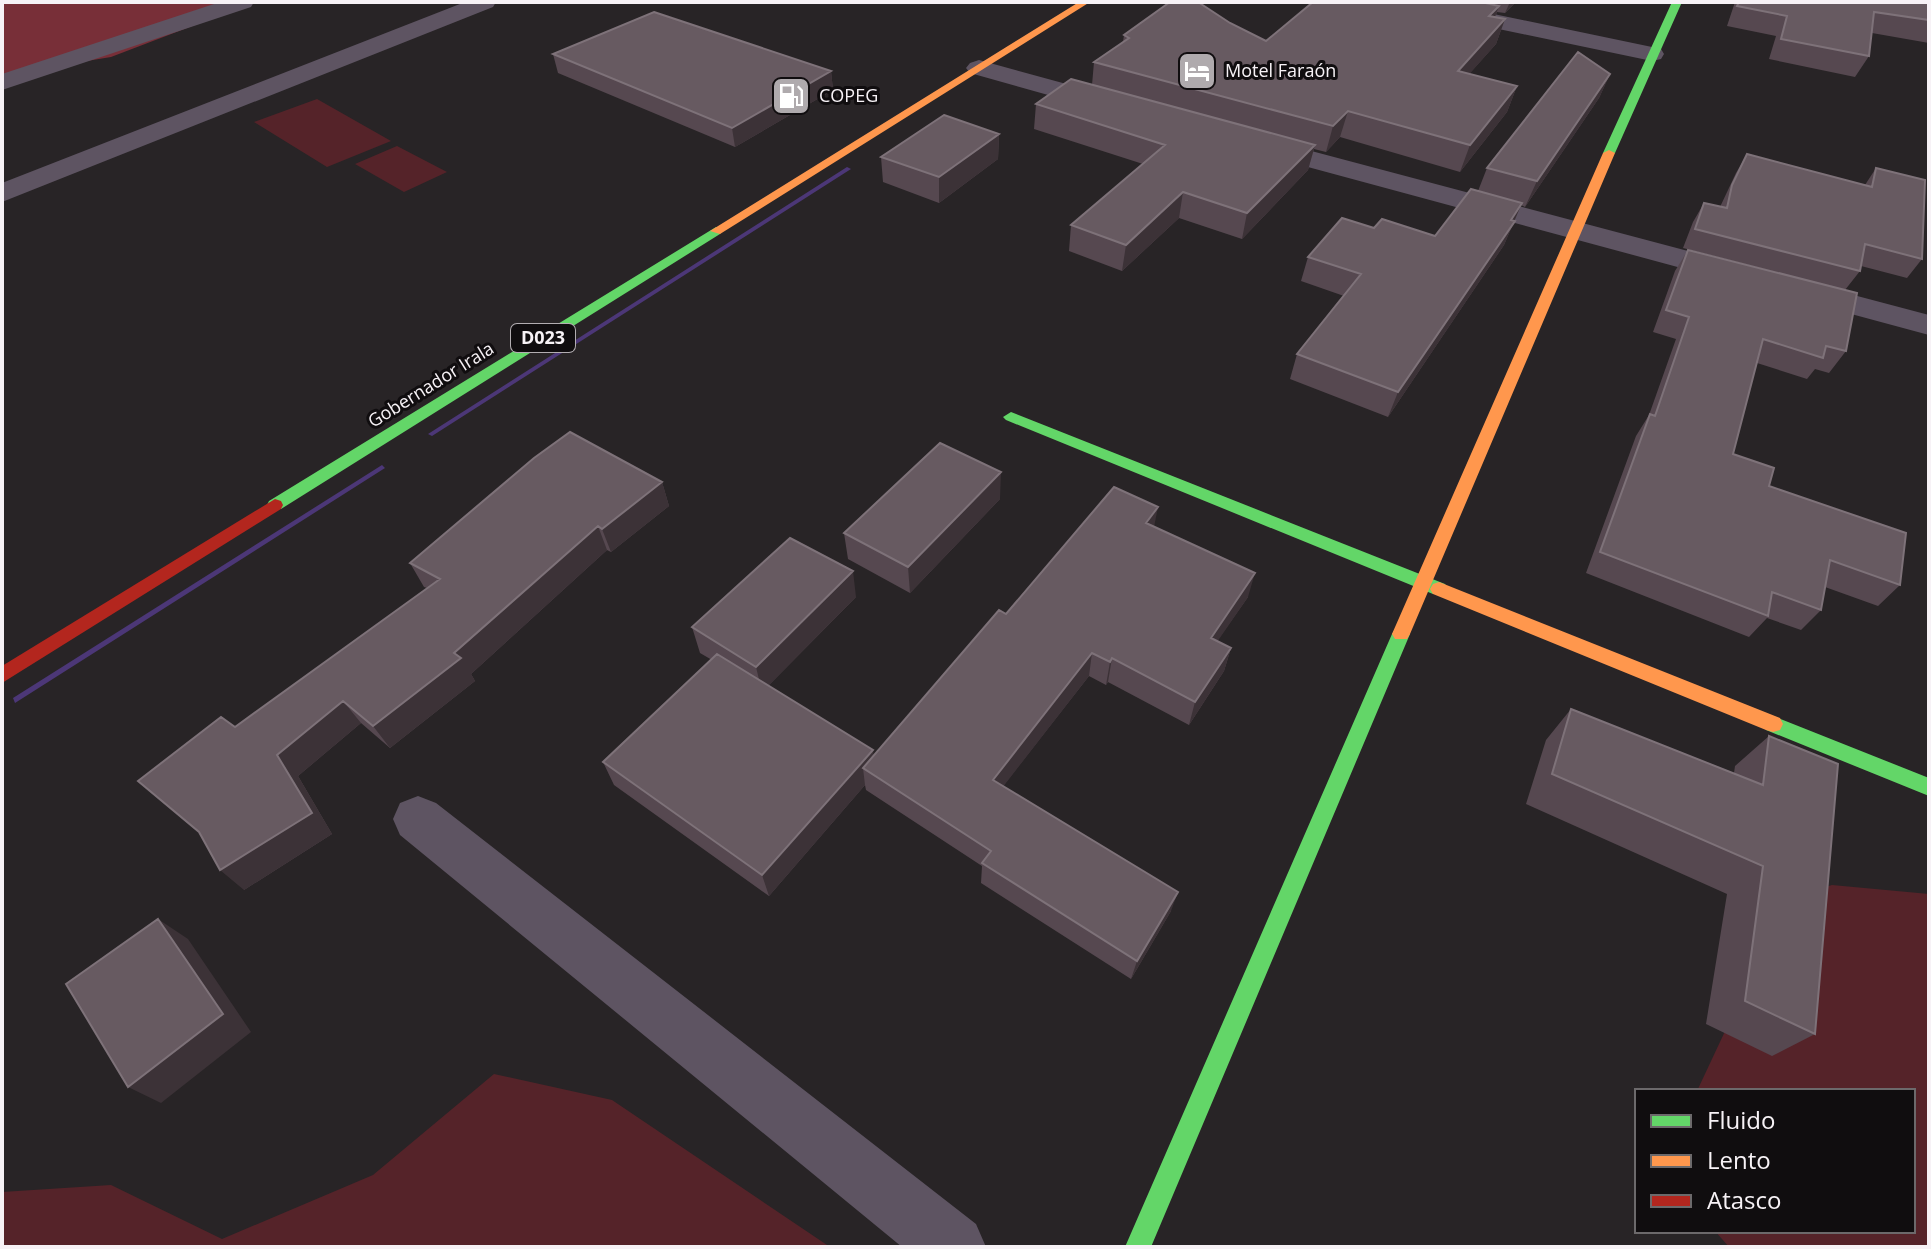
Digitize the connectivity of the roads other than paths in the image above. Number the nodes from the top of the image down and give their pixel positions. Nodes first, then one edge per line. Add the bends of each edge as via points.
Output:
1 (243, 2) edge
2 (485, 2) edge
3 (1085, 2) edge
4 (1403, 2) edge
5 (1677, 2) edge
6 (1652, 54) junction
7 (979, 68) junction
8 (2, 82) edge
9 (1147, 114) edge
10 (1223, 135) edge
11 (2, 193) edge
12 (1574, 232) junction
13 (1929, 325) edge
14 (1011, 417) dead end
15 (1424, 583) junction
16 (2, 675) edge
17 (1929, 787) edge
18 (418, 819) dead end
19 (953, 1247) edge
20 (1138, 1247) edge

1 - 8 street
2 - 11 street
3 - 7 street, Gobernador Irala / D023
4 - 6 street
5 - 6 street
6 - 12 street
7 - 9 street
7 - 16 street, Gobernador Irala / D023
10 - 12 street
12 - 13 street
12 - 15 street
14 - 15 street
15 - 17 street
15 - 20 street
18 - 19 street

